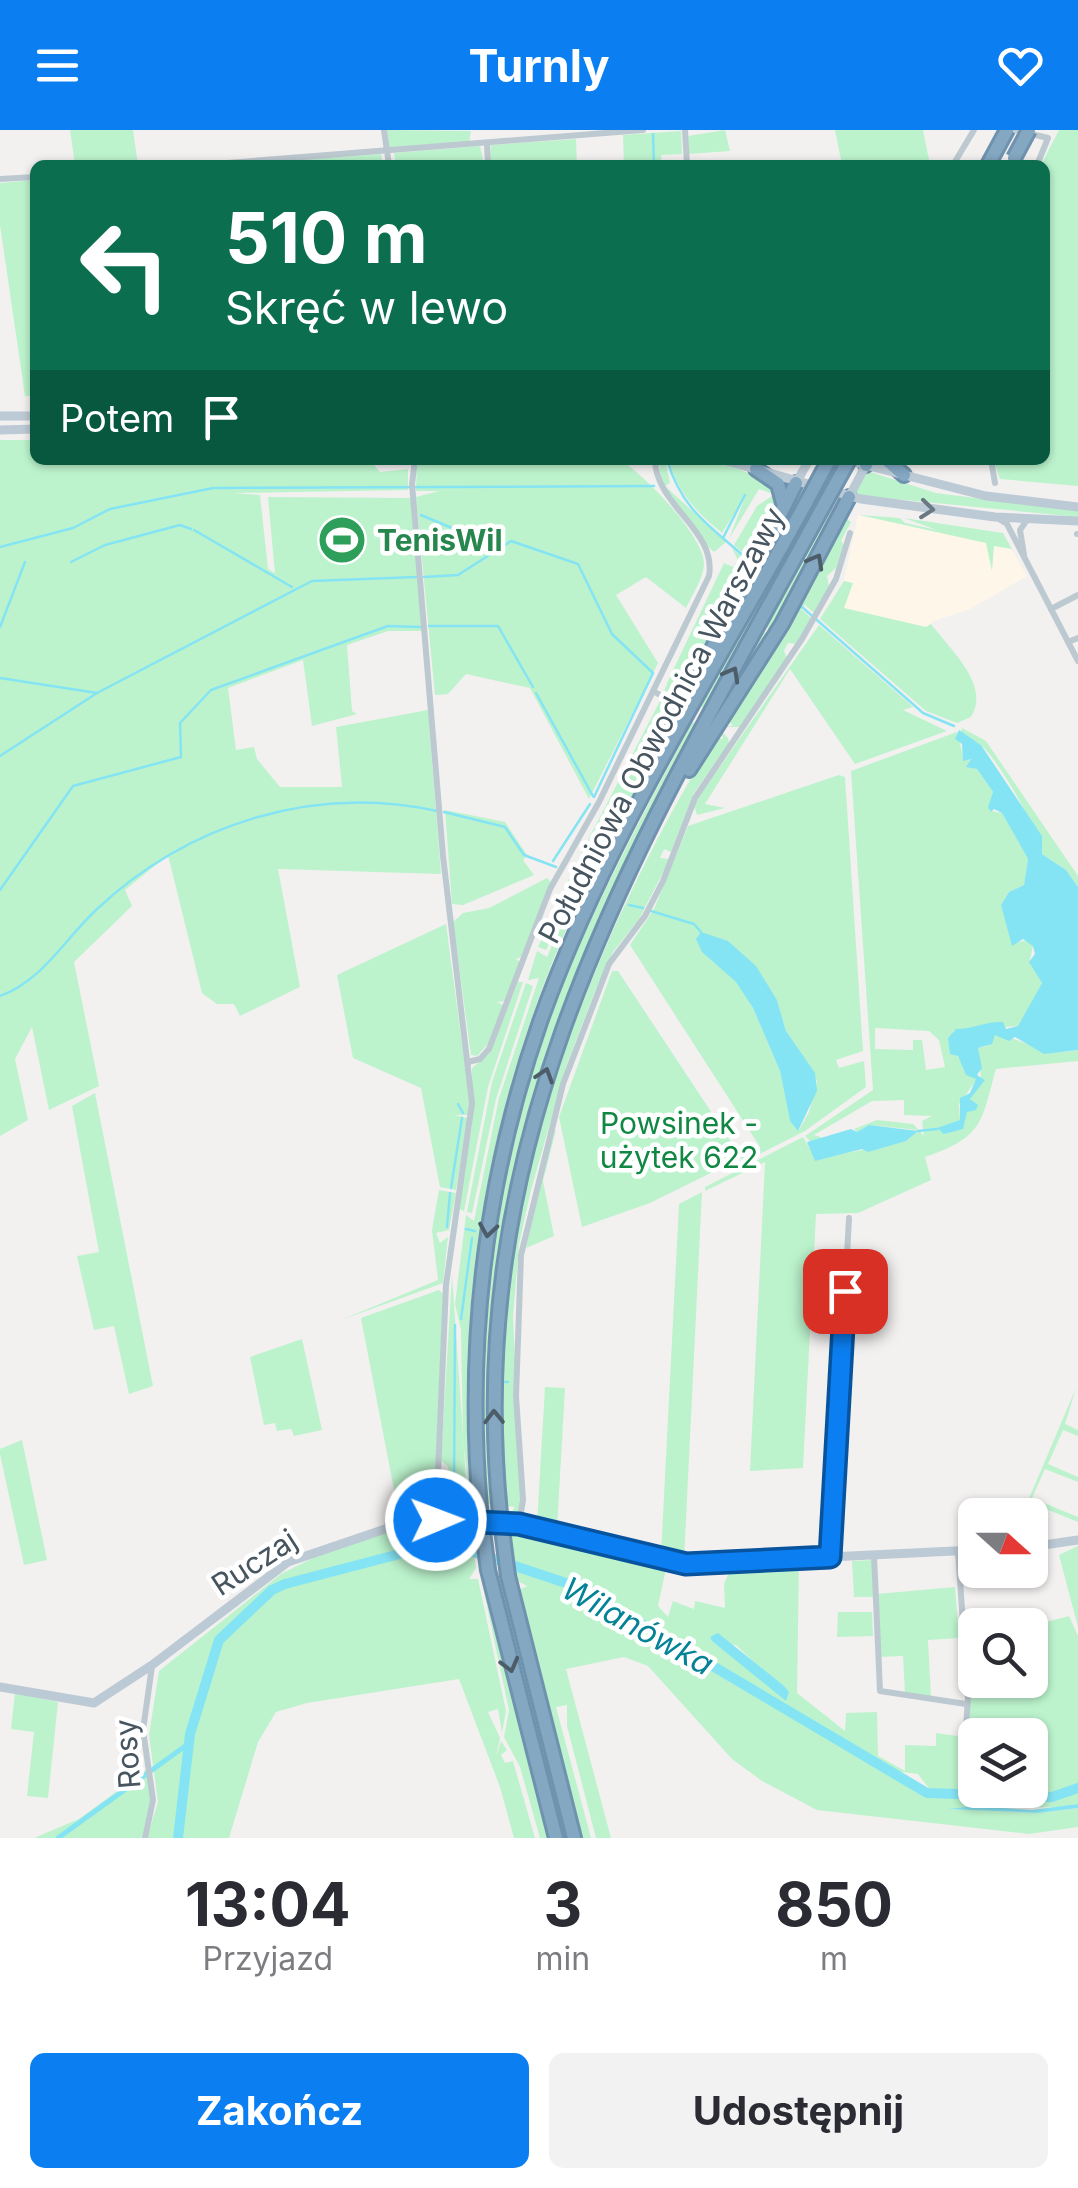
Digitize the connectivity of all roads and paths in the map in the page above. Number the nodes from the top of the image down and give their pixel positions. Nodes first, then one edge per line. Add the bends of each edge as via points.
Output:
1 (384, 130) edge
2 (644, 130) edge
3 (685, 130) edge
4 (974, 130) edge
5 (1007, 130) edge
6 (1015, 130) edge
7 (1030, 130) edge
8 (487, 143) junction
9 (387, 152) junction
10 (273, 160) edge
11 (388, 160) edge
12 (488, 160) edge
13 (687, 160) edge
14 (956, 160) edge
15 (990, 160) edge
16 (1013, 160) edge
17 (1039, 160) edge
18 (30, 177) edge
19 (0, 179) edge
20 (0, 416) edge
21 (30, 416) edge
22 (0, 430) edge
23 (30, 430) edge
24 (415, 465) edge
25 (657, 465) edge
26 (743, 465) edge
27 (806, 465) edge
28 (826, 465) edge
29 (844, 465) edge
30 (865, 465) edge
31 (875, 465) edge
32 (892, 465) edge
33 (991, 465) edge
34 (756, 468) junction
35 (904, 476) junction
36 (796, 483) junction
37 (994, 483) dead end
38 (849, 497) junction
39 (1078, 506) edge
40 (782, 508) junction
41 (995, 517) junction
42 (1030, 519) junction
43 (1078, 520) edge
44 (850, 533) dead end
45 (1024, 556) junction
46 (1078, 596) edge
47 (1051, 608) junction
48 (1078, 638) edge
49 (1068, 642) junction
50 (1078, 660) edge
51 (653, 692) junction
52 (676, 704) dead end
53 (722, 729) dead end
54 (736, 738) junction
55 (633, 818) junction
56 (654, 822) junction
57 (468, 1062) junction
58 (848, 1218) dead end
59 (436, 1520) junction
60 (519, 1524) junction
61 (1078, 1540) edge
62 (1048, 1544) edge
63 (958, 1551) edge
64 (874, 1555) junction
65 (830, 1557) junction
66 (960, 1588) edge
67 (152, 1665) junction
68 (0, 1687) edge
69 (966, 1704) junction
70 (966, 1718) edge
71 (145, 1838) edge
72 (556, 1838) edge
73 (574, 1838) edge

1 - 9 street
2 - 8 street
3 - 13 street
4 - 14 street
5 - 15 highway
6 - 17 street via 1048,138
7 - 16 highway, bridge
8 - 9 street
8 - 12 street
9 - 10 street
9 - 11 street
18 - 19 street
20 - 21 street
22 - 23 street
24 - 57 street via 443,856
25 - 51 street via 661,488 702,542 710,564
26 - 34 street
27 - 36 street
28 - 55 highway, Południowa Obwodnica Warszawy, bridge
56 -> 29 highway, Południowa Obwodnica Warszawy, bridge
30 - 38 street
31 - 35 street
32 - 35 highway
33 - 37 street
34 - 36 street
34 - 40 highway via 780,486
35 - 39 street via 1026,503
36 - 38 street
36 - 40 highway
38 -> 41 street
56 -> 38 highway via 782,624
40 - 55 highway via 678,709
41 - 42 street
41 - 45 street via 1007,524
42 - 43 street
42 - 45 street via 1020,530
44 - 54 street via 836,580
45 - 47 street
46 - 47 street
47 - 49 street
48 - 49 street
49 - 50 street
51 - 52 street
51 - 57 street via 550,889 490,1049
53 - 54 street
54 - 60 street via 695,798 645,916 609,964 552,1120 521,1254
55 -> 72 highway, Południowa Obwodnica Warszawy, bridge via 563,963 506,1134 474,1346 488,1570
73 -> 56 highway, Południowa Obwodnica Warszawy, bridge via 508,1576 493,1414 495,1331 514,1191 540,1091
57 - 59 street via 471,1117 446,1285
58 - 65 street
59 - 60 street, Ruczaj
59 - 67 street, Ruczaj via 392,1526 298,1557
60 - 65 street, Ruczaj via 679,1563
61 - 62 street
63 - 64 street, Ruczaj
64 - 65 street, Ruczaj
64 - 69 street via 880,1691
66 - 69 street
67 - 68 street, Ruczaj via 94,1703
67 - 71 street, Rosy via 143,1730 152,1781
69 - 70 street

